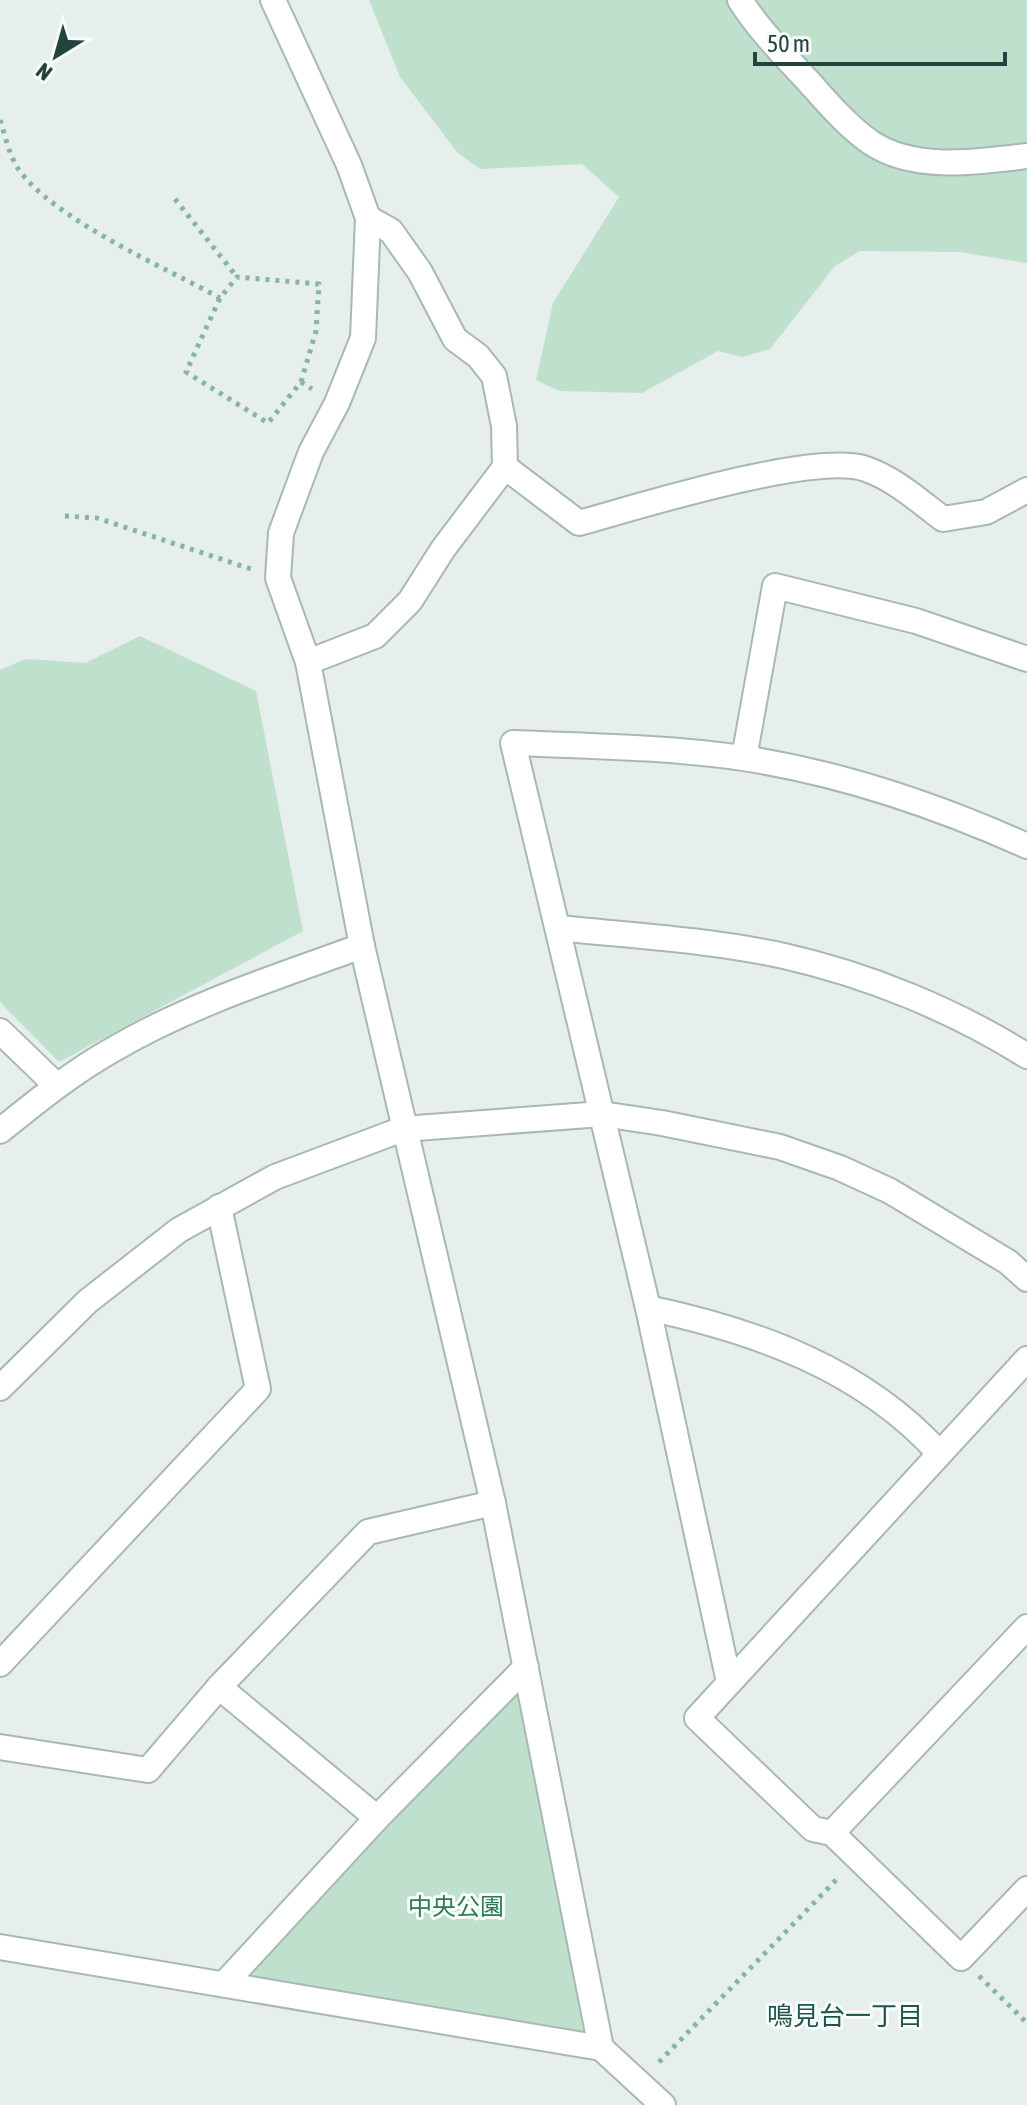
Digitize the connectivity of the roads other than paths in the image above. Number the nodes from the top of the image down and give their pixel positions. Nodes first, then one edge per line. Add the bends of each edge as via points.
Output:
1 (273, 0) edge
2 (740, 0) edge
3 (1027, 156) edge
4 (368, 218) junction
5 (505, 467) junction
6 (1027, 490) edge
7 (1027, 659) edge
8 (308, 662) junction
9 (744, 758) junction
10 (1027, 846) edge
11 (559, 928) junction
12 (362, 946) junction
13 (0, 1031) edge
14 (1027, 1056) edge
15 (56, 1085) junction
16 (602, 1114) junction
17 (403, 1129) junction
18 (0, 1131) edge
19 (219, 1207) junction
20 (1027, 1279) edge
21 (648, 1308) junction
22 (1027, 1359) edge
23 (0, 1388) edge
24 (939, 1453) junction
25 (493, 1503) junction
26 (1027, 1627) edge
27 (0, 1664) edge
28 (526, 1667) junction
29 (729, 1682) junction
30 (219, 1687) junction
31 (0, 1747) edge
32 (377, 1818) junction
33 (832, 1833) junction
34 (1027, 1889) edge
35 (0, 1947) edge
36 (225, 1983) junction
37 (601, 2048) junction
38 (663, 2105) edge

1 - 4 street
2 - 3 street via 847,124 873,144 904,156 962,164
4 - 5 street via 391,231 420,272 455,339 494,376
4 - 8 street via 363,338 281,533 278,578
5 - 6 street via 579,523 748,478 835,465 865,468 943,519 986,512
5 - 8 street via 410,601 375,636
7 - 9 street via 916,621 775,586
8 - 12 street
9 - 10 street via 851,782 972,821
9 - 11 street via 638,747 513,743
11 - 14 street via 786,956 935,1007
11 - 16 street
12 - 15 street via 233,992 116,1047
12 - 17 street
13 - 15 street
15 - 18 street
16 - 17 street
16 - 20 street via 780,1147 840,1168 937,1218
16 - 21 street
17 - 19 street via 275,1177
17 - 25 street
19 - 23 street via 130,1266
19 - 27 street via 258,1389
21 - 24 street via 769,1341 844,1376 909,1419
21 - 29 street
22 - 24 street
24 - 29 street
25 - 28 street
25 - 30 street via 368,1532
26 - 33 street
28 - 32 street
28 - 37 street
29 - 33 street via 697,1718 813,1829
30 - 31 street via 148,1770
30 - 32 street
32 - 36 street
33 - 34 street via 961,1958
35 - 36 street
36 - 37 street
37 - 38 street

